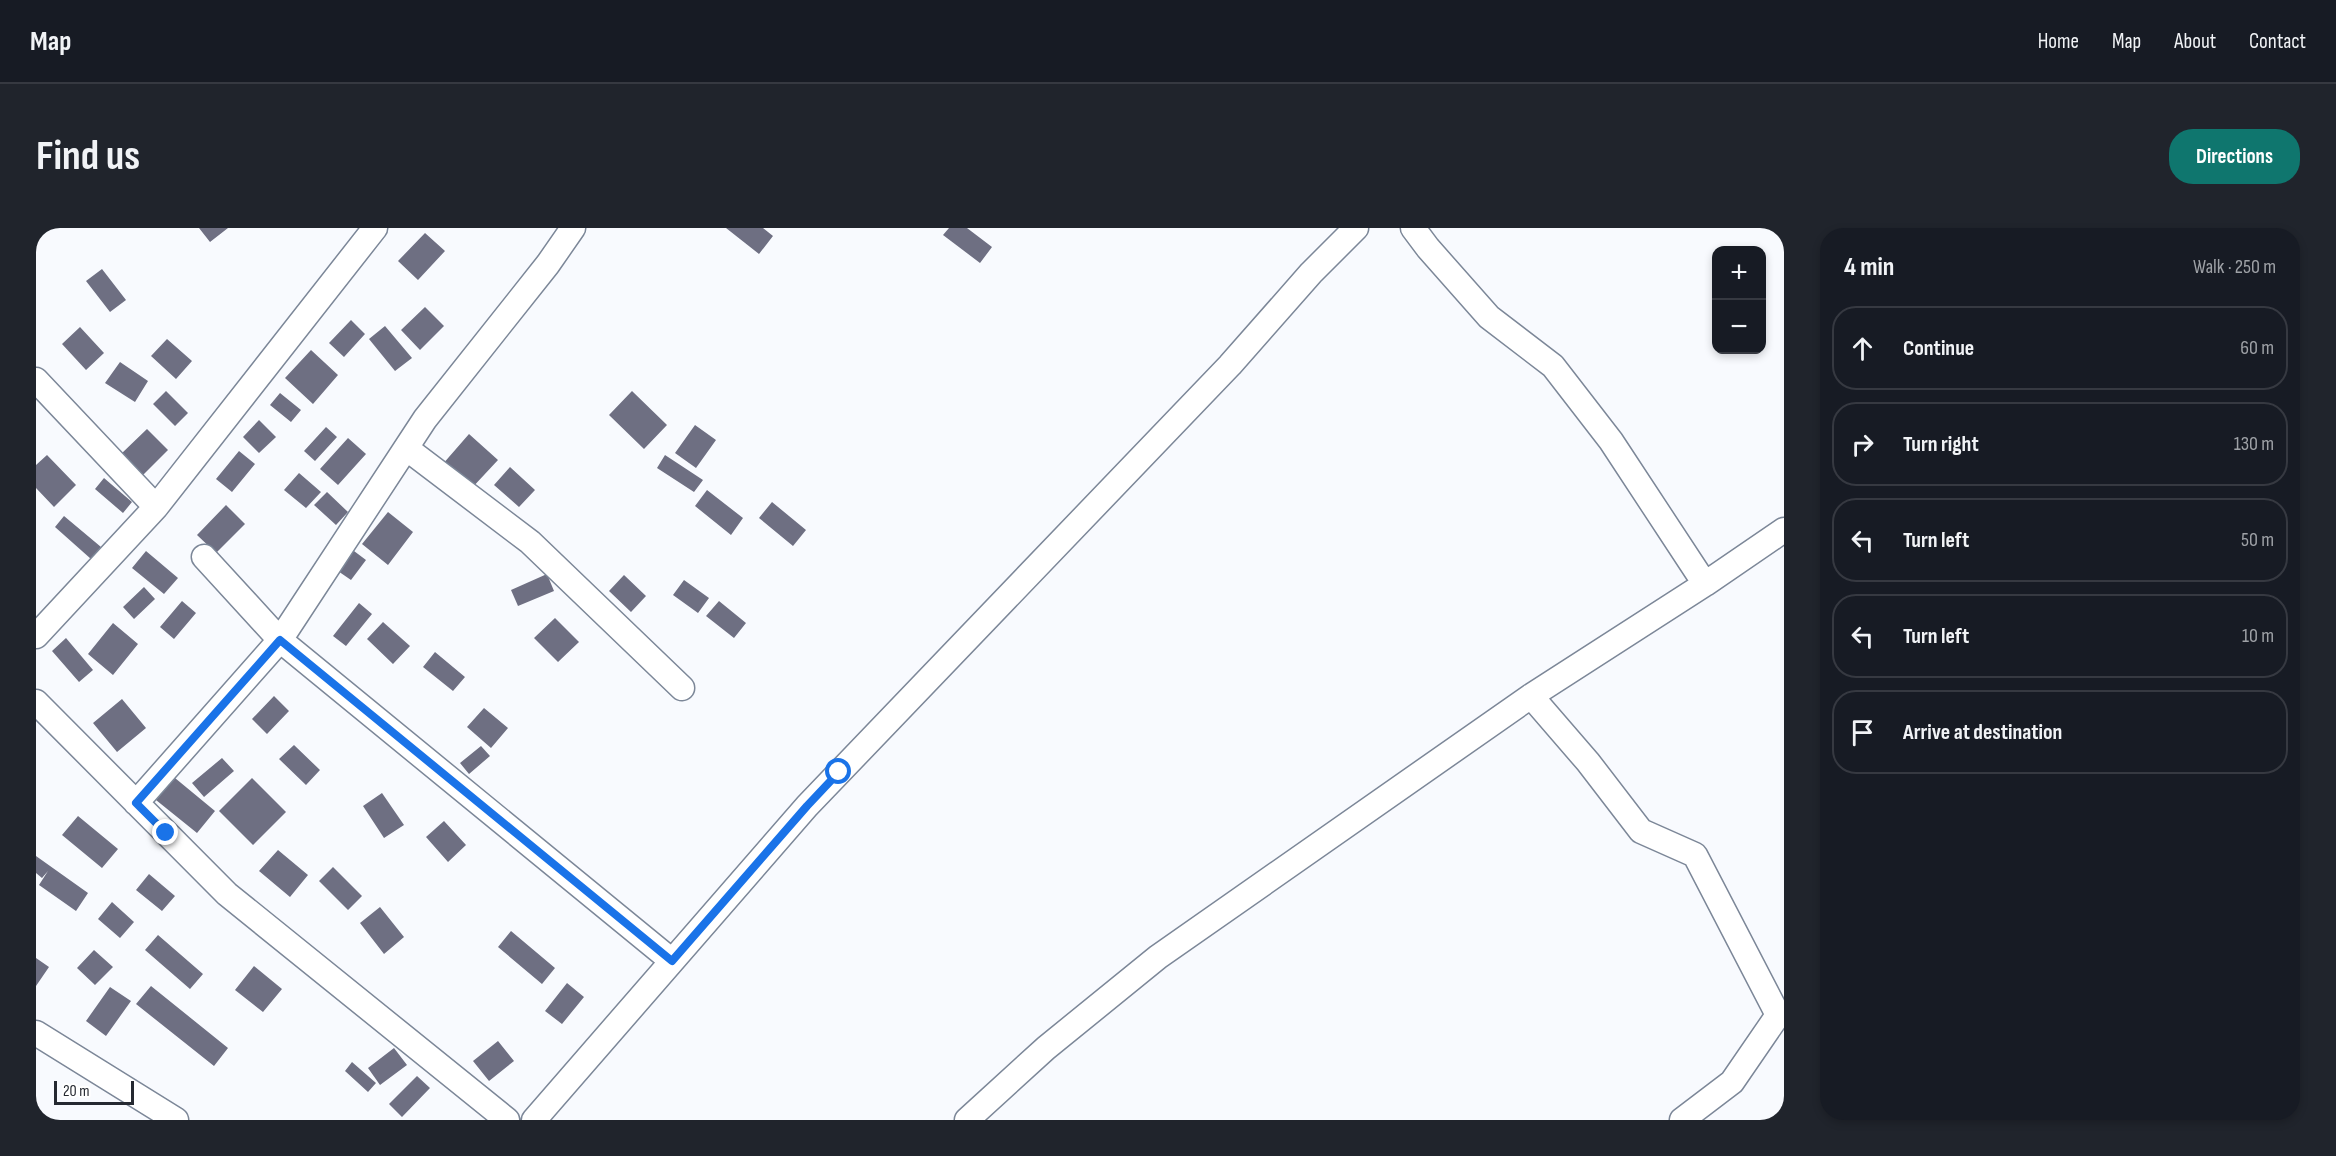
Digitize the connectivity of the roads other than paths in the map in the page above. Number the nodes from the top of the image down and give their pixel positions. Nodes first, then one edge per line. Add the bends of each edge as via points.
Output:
1 (375, 228) edge
2 (573, 228) edge
3 (1356, 228) edge
4 (1413, 228) edge
5 (36, 380) edge
6 (406, 448) junction
7 (156, 507) junction
8 (1784, 531) edge
9 (204, 557) dead end
10 (1705, 584) junction
11 (36, 636) edge
12 (280, 640) junction
13 (682, 688) dead end
14 (1531, 696) junction
15 (36, 702) edge
16 (136, 803) junction
17 (672, 961) junction
18 (1782, 1019) edge
19 (36, 1033) edge
20 (176, 1120) edge
21 (507, 1120) edge
22 (534, 1120) edge
23 (967, 1120) edge
24 (1682, 1120) edge

1 - 7 street
2 - 6 street
3 - 17 street via 807,806
4 - 10 street via 1489,317 1553,366 1611,441
5 - 7 street
6 - 12 street
6 - 13 street via 530,542
7 - 11 street
8 - 10 street
9 - 12 street
10 - 14 street
12 - 16 street
12 - 17 street
14 - 18 street via 1641,831 1695,855
14 - 23 street via 1158,957 1046,1047
15 - 16 street
16 - 21 street via 227,894
17 - 22 street
18 - 24 street via 1732,1082
19 - 20 street

